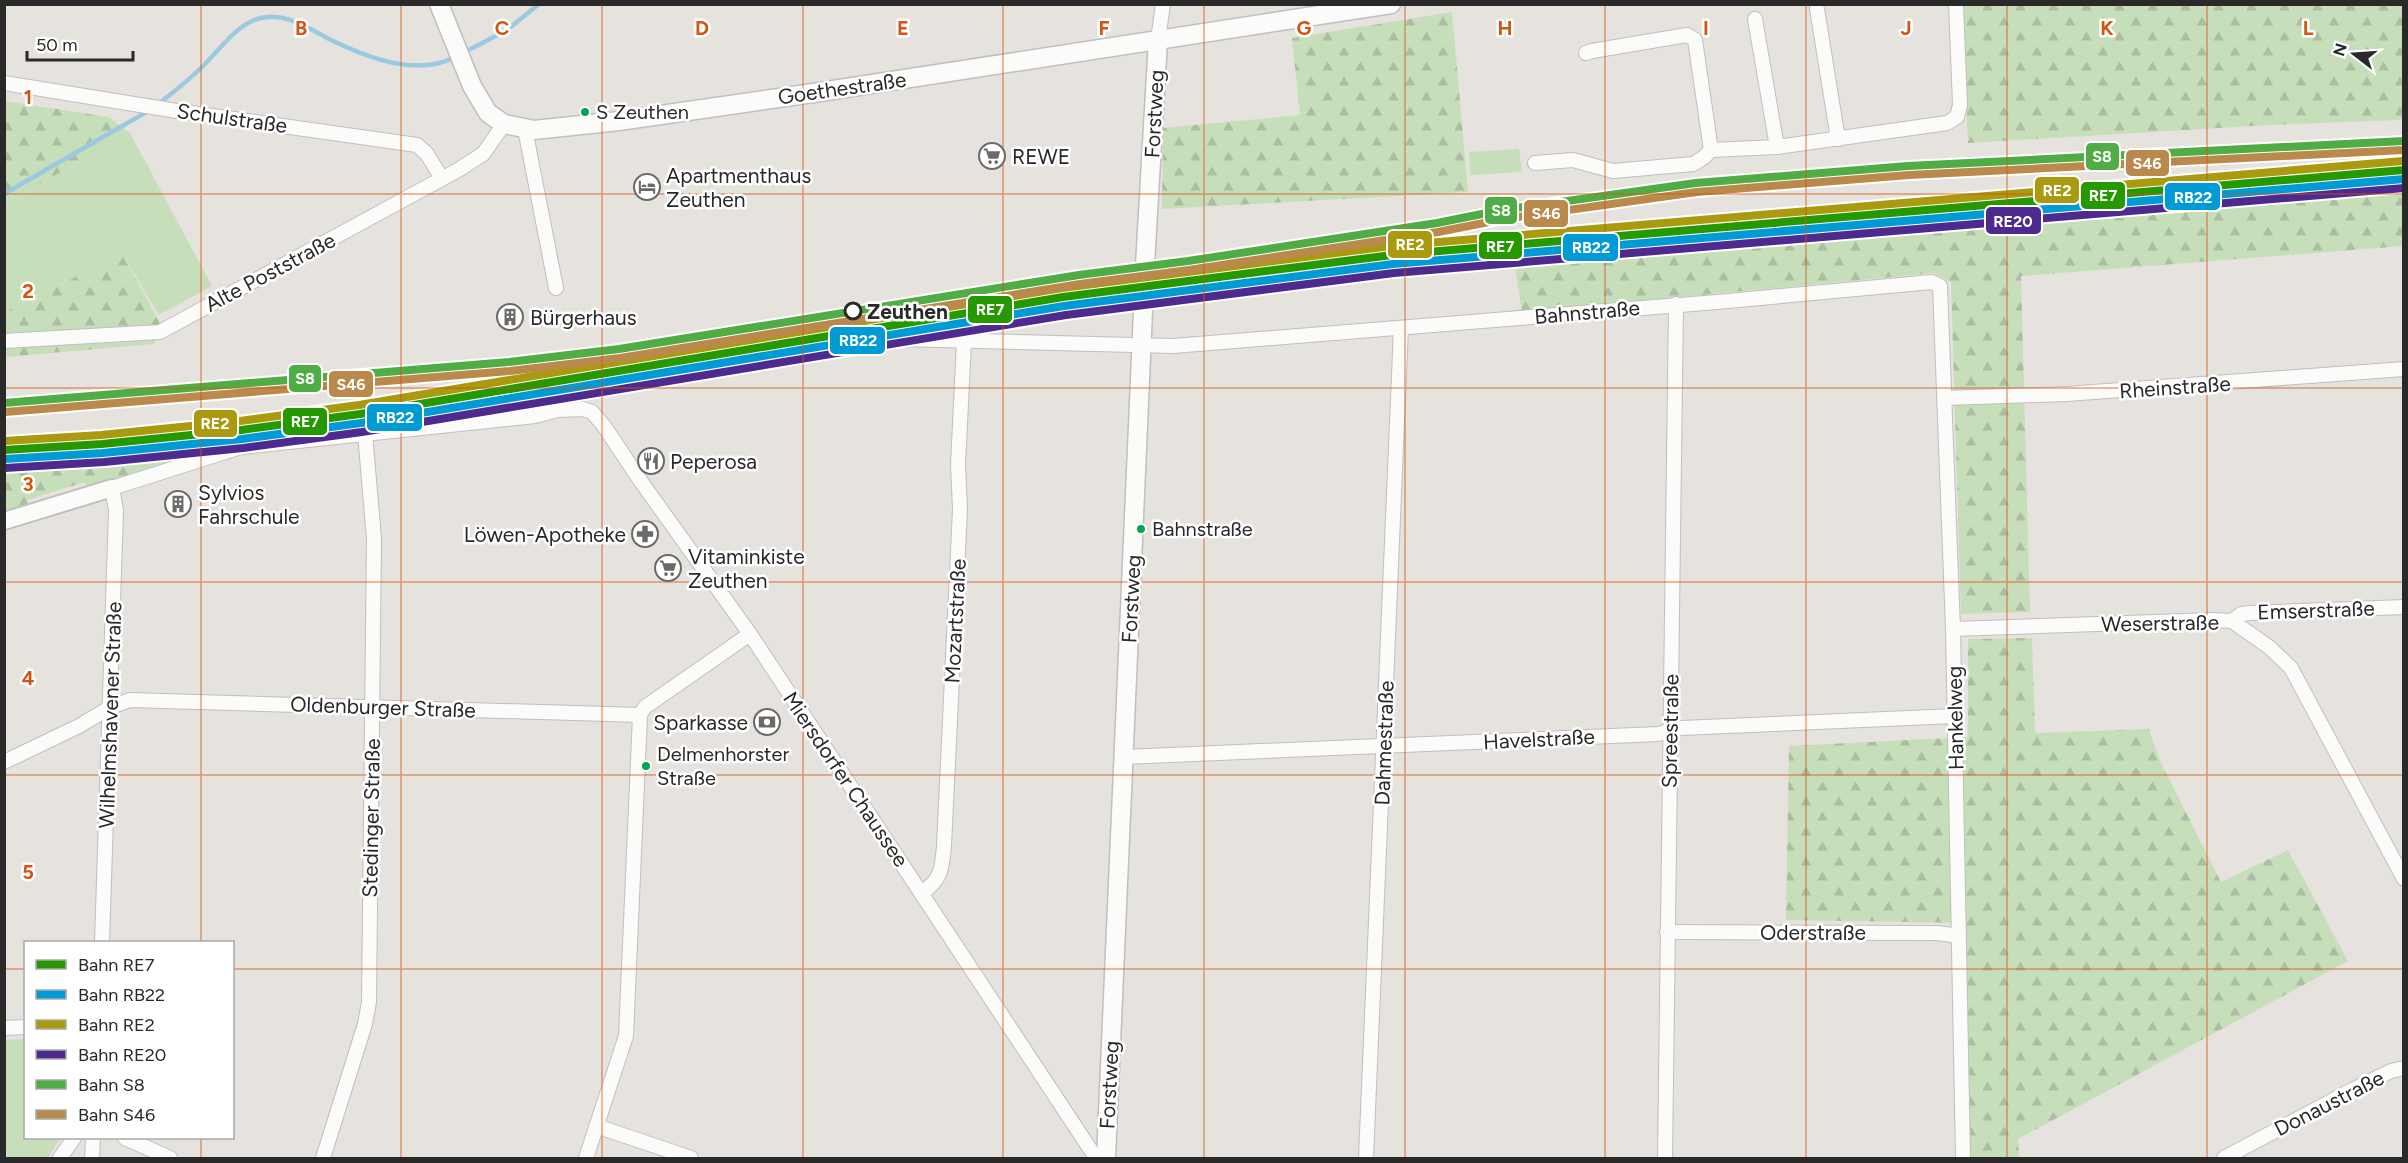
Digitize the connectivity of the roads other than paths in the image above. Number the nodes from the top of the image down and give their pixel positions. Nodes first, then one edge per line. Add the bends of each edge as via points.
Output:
1 (439, 4) edge
2 (1163, 4) edge
3 (1956, 4) edge
4 (1388, 5) edge
5 (1817, 9) dead end
6 (1755, 20) dead end
7 (1158, 40) junction
8 (1586, 53) dead end
9 (4, 83) edge
10 (504, 123) junction
11 (525, 129) junction
12 (1838, 139) junction
13 (1777, 147) junction
14 (1711, 150) junction
15 (1535, 163) dead end
16 (442, 179) junction
17 (1932, 282) joint
18 (556, 288) dead end
19 (1676, 304) junction
20 (1401, 328) junction
21 (4, 341) edge
22 (964, 341) junction
23 (1142, 345) junction
24 (2403, 369) edge
25 (669, 377) dead end
26 (1945, 399) junction
27 (365, 435) junction
28 (112, 488) junction
29 (4, 521) edge
30 (2403, 607) edge
31 (2232, 621) junction
32 (1953, 629) junction
33 (750, 634) junction
34 (111, 707) junction
35 (373, 707) junction
36 (640, 715) junction
37 (1954, 716) junction
38 (1670, 731) junction
39 (1384, 747) junction
40 (1124, 757) junction
41 (4, 762) edge
42 (2403, 879) edge
43 (922, 893) junction
44 (1667, 932) junction
45 (1959, 936) junction
46 (102, 941) edge
47 (24, 1027) edge
48 (4, 1028) edge
49 (2403, 1068) edge
50 (596, 1126) junction
51 (73, 1139) edge
52 (93, 1139) edge
53 (129, 1139) edge
54 (60, 1158) edge
55 (92, 1158) edge
56 (171, 1158) edge
57 (323, 1158) edge
58 (586, 1158) edge
59 (691, 1158) edge
60 (1096, 1158) edge
61 (1106, 1158) edge
62 (1366, 1158) edge
63 (1665, 1158) edge
64 (1963, 1158) edge
65 (2224, 1158) edge

1 - 10 main road, Goethestraße via 479,101 488,113
2 - 7 street
3 - 12 street via 1960,105 1957,117 1947,123
4 - 7 main road, Goethestraße
5 - 12 street
6 - 13 street
7 - 11 main road, Goethestraße via 619,121
7 - 23 main road, Forstweg
8 - 14 street via 1687,35 1695,40
9 - 16 street, Schulstraße via 417,145
10 - 11 main road, Goethestraße
10 - 16 street, Alte Poststraße via 483,154
11 - 18 street
12 - 13 street
13 - 14 street
14 - 15 street via 1693,164 1613,171 1573,160
16 - 21 street, Alte Poststraße via 160,332
17 - 19 street, Bahnstraße
17 - 26 street, Hankelweg via 1940,286
19 - 20 street, Bahnstraße
19 - 38 street, Spreestraße
20 - 23 street, Bahnstraße via 1173,346
20 - 39 street, Dahmestraße
22 - 23 street, Bahnstraße
22 - 25 street, Bahnstraße via 882,341
22 - 43 street, Mozartstraße via 944,857 936,883
23 - 40 main road, Forstweg
24 - 26 street, Rheinstraße
26 - 32 street, Hankelweg
27 - 28 street via 241,447
27 - 33 street, Miersdorfer Chaussee via 583,409 592,412
27 - 35 street, Stedinger Straße via 374,538
28 - 29 street
28 - 34 street, Wilhelmshavener Straße via 116,502
30 - 31 street, Emserstraße via 2250,613
31 - 32 street, Weserstraße
31 - 42 street, Weserstraße via 2291,668
32 - 37 street, Hankelweg
33 - 36 street via 645,707
33 - 43 street, Miersdorfer Chaussee
34 - 35 street, Oldenburger Straße via 130,700
34 - 41 street, Oldenburger Straße
34 - 46 street, Wilhelmshavener Straße
35 - 36 street, Oldenburger Straße
35 - 57 street, Stedinger Straße via 369,1002
36 - 50 street via 626,1036
37 - 38 street, Havelstraße
37 - 45 street, Hankelweg
38 - 39 street, Havelstraße
38 - 44 street, Spreestraße
39 - 40 street, Havelstraße
39 - 62 street, Dahmestraße
40 - 61 main road, Forstweg
43 - 60 street, Miersdorfer Chaussee
44 - 45 street, Oderstraße
44 - 63 street, Spreestraße
45 - 64 street, Hankelweg
47 - 48 street
49 - 65 street, Donaustraße
50 - 58 street
50 - 59 street
51 - 54 street
52 - 55 street
53 - 56 street

